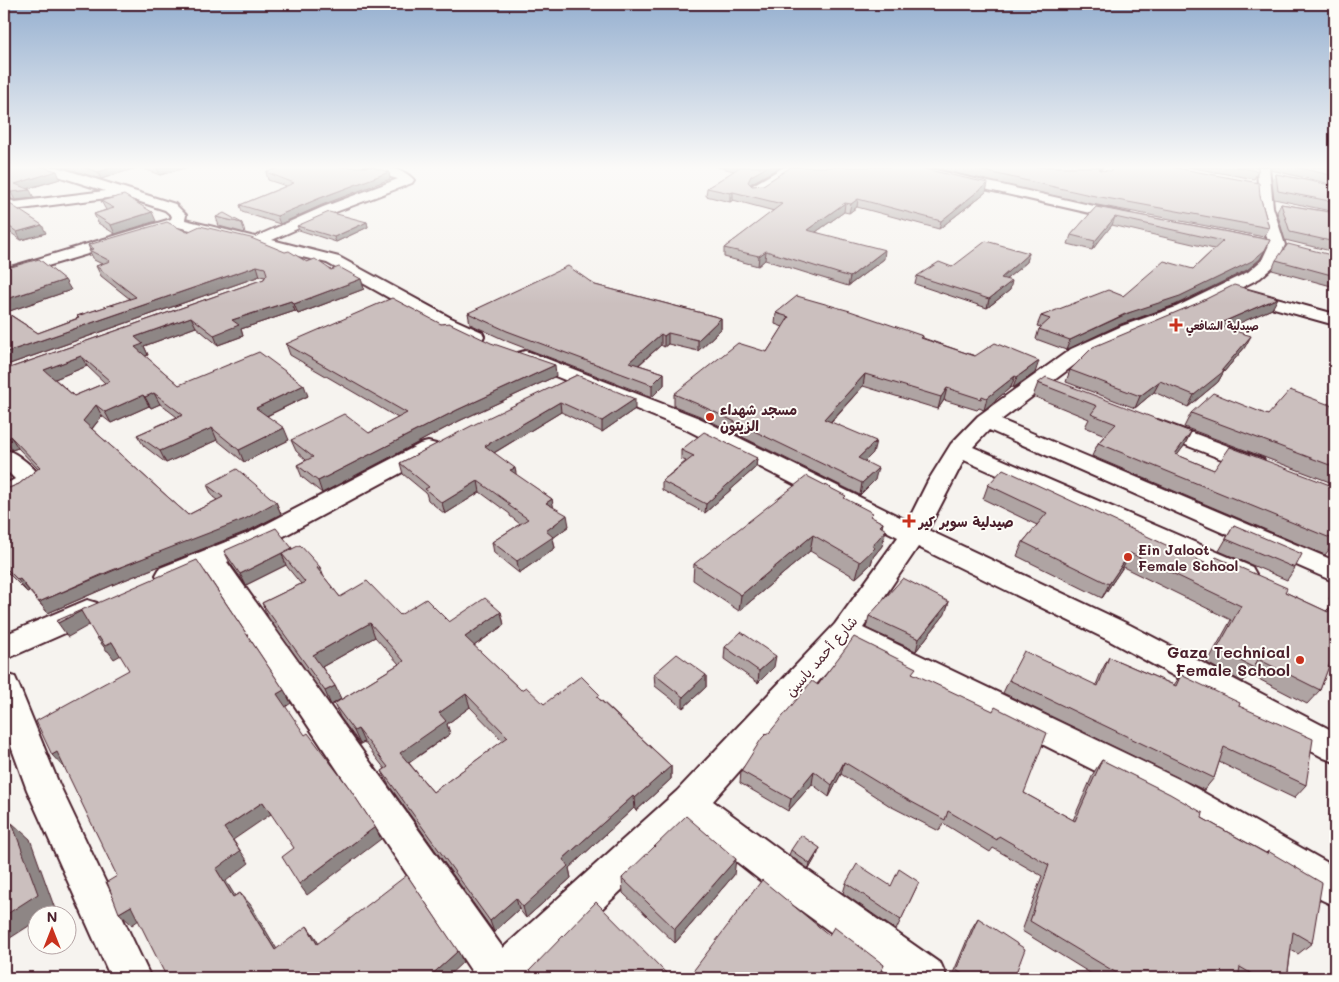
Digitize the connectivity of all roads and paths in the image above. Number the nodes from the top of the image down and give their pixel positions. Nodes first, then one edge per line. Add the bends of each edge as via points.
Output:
1 (176, 213) edge
2 (322, 213) edge
3 (1104, 213) edge
4 (1267, 213) edge
5 (1135, 218) edge
6 (177, 222) junction
7 (258, 241) junction
8 (1258, 242) edge
9 (1277, 246) junction
10 (1295, 250) edge
11 (4, 274) edge
12 (1228, 289) junction
13 (1335, 320) edge
14 (578, 376) junction
15 (544, 392) edge
16 (1142, 420) edge
17 (986, 421) junction
18 (451, 437) edge
19 (959, 449) junction
20 (4, 456) edge
21 (1271, 470) edge
22 (4, 495) edge
23 (914, 534) junction
24 (210, 558) junction
25 (1335, 572) edge
26 (1264, 584) edge
27 (146, 585) edge
28 (110, 600) edge
29 (846, 632) junction
30 (4, 648) edge
31 (4, 686) edge
32 (1335, 748) edge
33 (689, 803) junction
34 (1335, 887) edge
35 (131, 978) edge
36 (500, 978) edge
37 (927, 978) edge

1 - 6 street via 179,215
2 - 7 street
3 - 5 street
4 - 9 street
6 - 7 street
6 - 11 street
7 - 14 street via 333,260 445,322 497,346
8 - 9 street
9 - 10 street
9 - 12 street, شارع أحمد ياسين via 1269,262 1254,275
12 - 13 street
12 - 17 street, شارع أحمد ياسين via 1078,353 1050,372 1049,384
14 - 15 street
14 - 23 street via 691,422
16 - 21 street
17 - 19 street, شارع أحمد ياسين
17 - 25 street
18 - 24 street via 260,538
19 - 23 street, شارع أحمد ياسين
19 - 26 street
20 - 22 street via 31,480
23 - 29 street, شارع أحمد ياسين
23 - 32 street via 1120,633
24 - 27 street
24 - 36 street
28 - 30 street
29 - 33 street, شارع أحمد ياسين
29 - 34 street via 1173,794
31 - 35 street via 44,790
33 - 36 street, شارع أحمد ياسين
33 - 37 street

